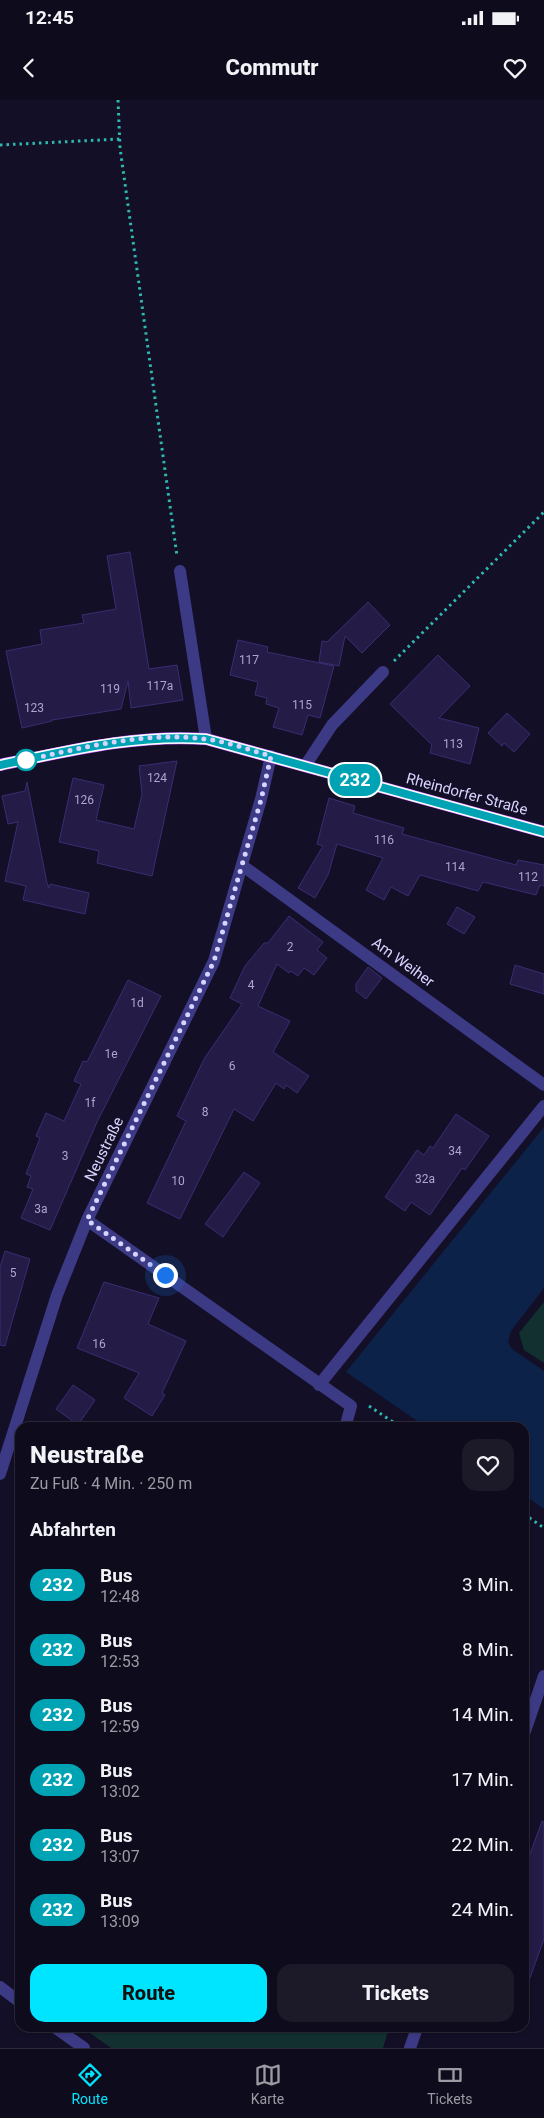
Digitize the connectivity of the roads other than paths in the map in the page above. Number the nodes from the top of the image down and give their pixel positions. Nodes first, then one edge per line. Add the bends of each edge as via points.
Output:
1 (180, 571) road end
2 (383, 672) road end
3 (206, 739) junction
4 (271, 756) junction
5 (0, 765) edge
6 (304, 766) junction
7 (544, 832) edge
8 (243, 866) junction
9 (544, 1085) edge
10 (544, 1106) edge
11 (87, 1220) junction
12 (319, 1385) junction
13 (16, 1422) edge
14 (347, 1422) edge
15 (15, 1427) edge
16 (0, 1474) edge
17 (544, 1676) edge
18 (529, 1720) edge
19 (0, 1987) edge
20 (15, 1998) edge
21 (62, 2032) edge
22 (416, 2032) edge
23 (84, 2048) edge
24 (410, 2048) edge

1 - 3 street
2 - 6 street via 332,725
3 - 4 main road, Rheindorfer Straße
3 - 5 main road, Rheindorfer Straße via 167,736 102,744
4 - 6 main road, Rheindorfer Straße
4 - 8 street, Neustraße
6 - 7 main road, Rheindorfer Straße
8 - 9 street, Am Weiher
8 - 11 street, Neustraße via 214,961
10 - 12 street
11 - 12 street
11 - 13 street, Neustraße via 57,1294
12 - 14 street via 352,1406
15 - 16 street, Neustraße
17 - 18 street
19 - 20 street
21 - 23 street
22 - 24 street

